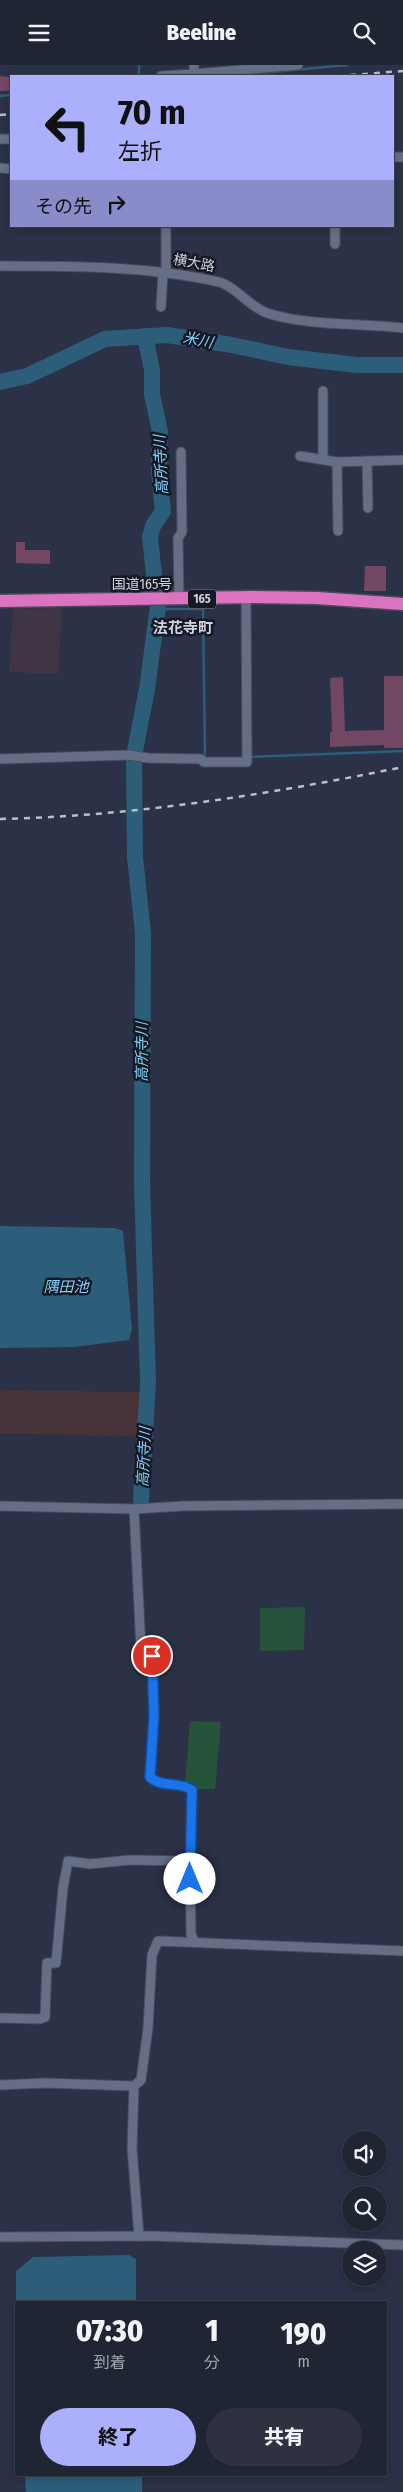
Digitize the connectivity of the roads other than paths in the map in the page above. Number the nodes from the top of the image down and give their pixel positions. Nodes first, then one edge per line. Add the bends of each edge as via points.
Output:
1 (298, 65) edge
2 (236, 68) edge
3 (194, 69) edge
4 (166, 75) edge
5 (166, 227) edge
6 (335, 227) edge
7 (335, 244) dead end
8 (0, 266) edge
9 (164, 272) junction
10 (161, 307) dead end
11 (403, 328) edge
12 (323, 391) dead end
13 (181, 451) dead end
14 (300, 456) dead end
15 (322, 459) junction
16 (368, 461) junction
17 (403, 461) edge
18 (337, 462) junction
19 (368, 507) dead end
20 (338, 531) dead end
21 (246, 597) junction
22 (179, 599) junction
23 (0, 601) edge
24 (403, 604) edge
25 (0, 759) edge
26 (403, 1504) edge
27 (0, 1506) edge
28 (134, 1509) junction
29 (190, 1861) junction
30 (194, 1941) junction
31 (403, 1951) edge
32 (0, 2018) edge
33 (0, 2085) edge
34 (134, 2086) junction
35 (138, 2236) junction
36 (0, 2237) edge
37 (403, 2245) edge

1 - 2 street
2 - 3 street
3 - 4 street
5 - 9 street
6 - 7 street
8 - 9 street, 横大路
9 - 10 street
9 - 11 street, 横大路 via 223,283 258,308 287,317
12 - 15 street
13 - 22 street
14 - 15 street
15 - 18 street
16 - 17 street
16 - 18 street
16 - 19 street
18 - 20 street
21 - 22 highway, 国道165号 / 165
21 - 24 highway, 国道165号 / 165
21 - 25 street via 247,762 135,756
22 - 23 highway, 国道165号 / 165
26 - 28 street
27 - 28 street
28 - 29 street via 141,1649 152,1656 154,1716 150,1777 155,1782 187,1786 192,1790
29 - 30 street via 191,1934
29 - 32 street via 130,1860 90,1864 68,1861 56,1963 47,1963 45,2017
30 - 31 street
30 - 34 street via 158,1941 152,1955 141,2080
33 - 34 street
34 - 35 street via 132,2148
35 - 36 street
35 - 37 street

